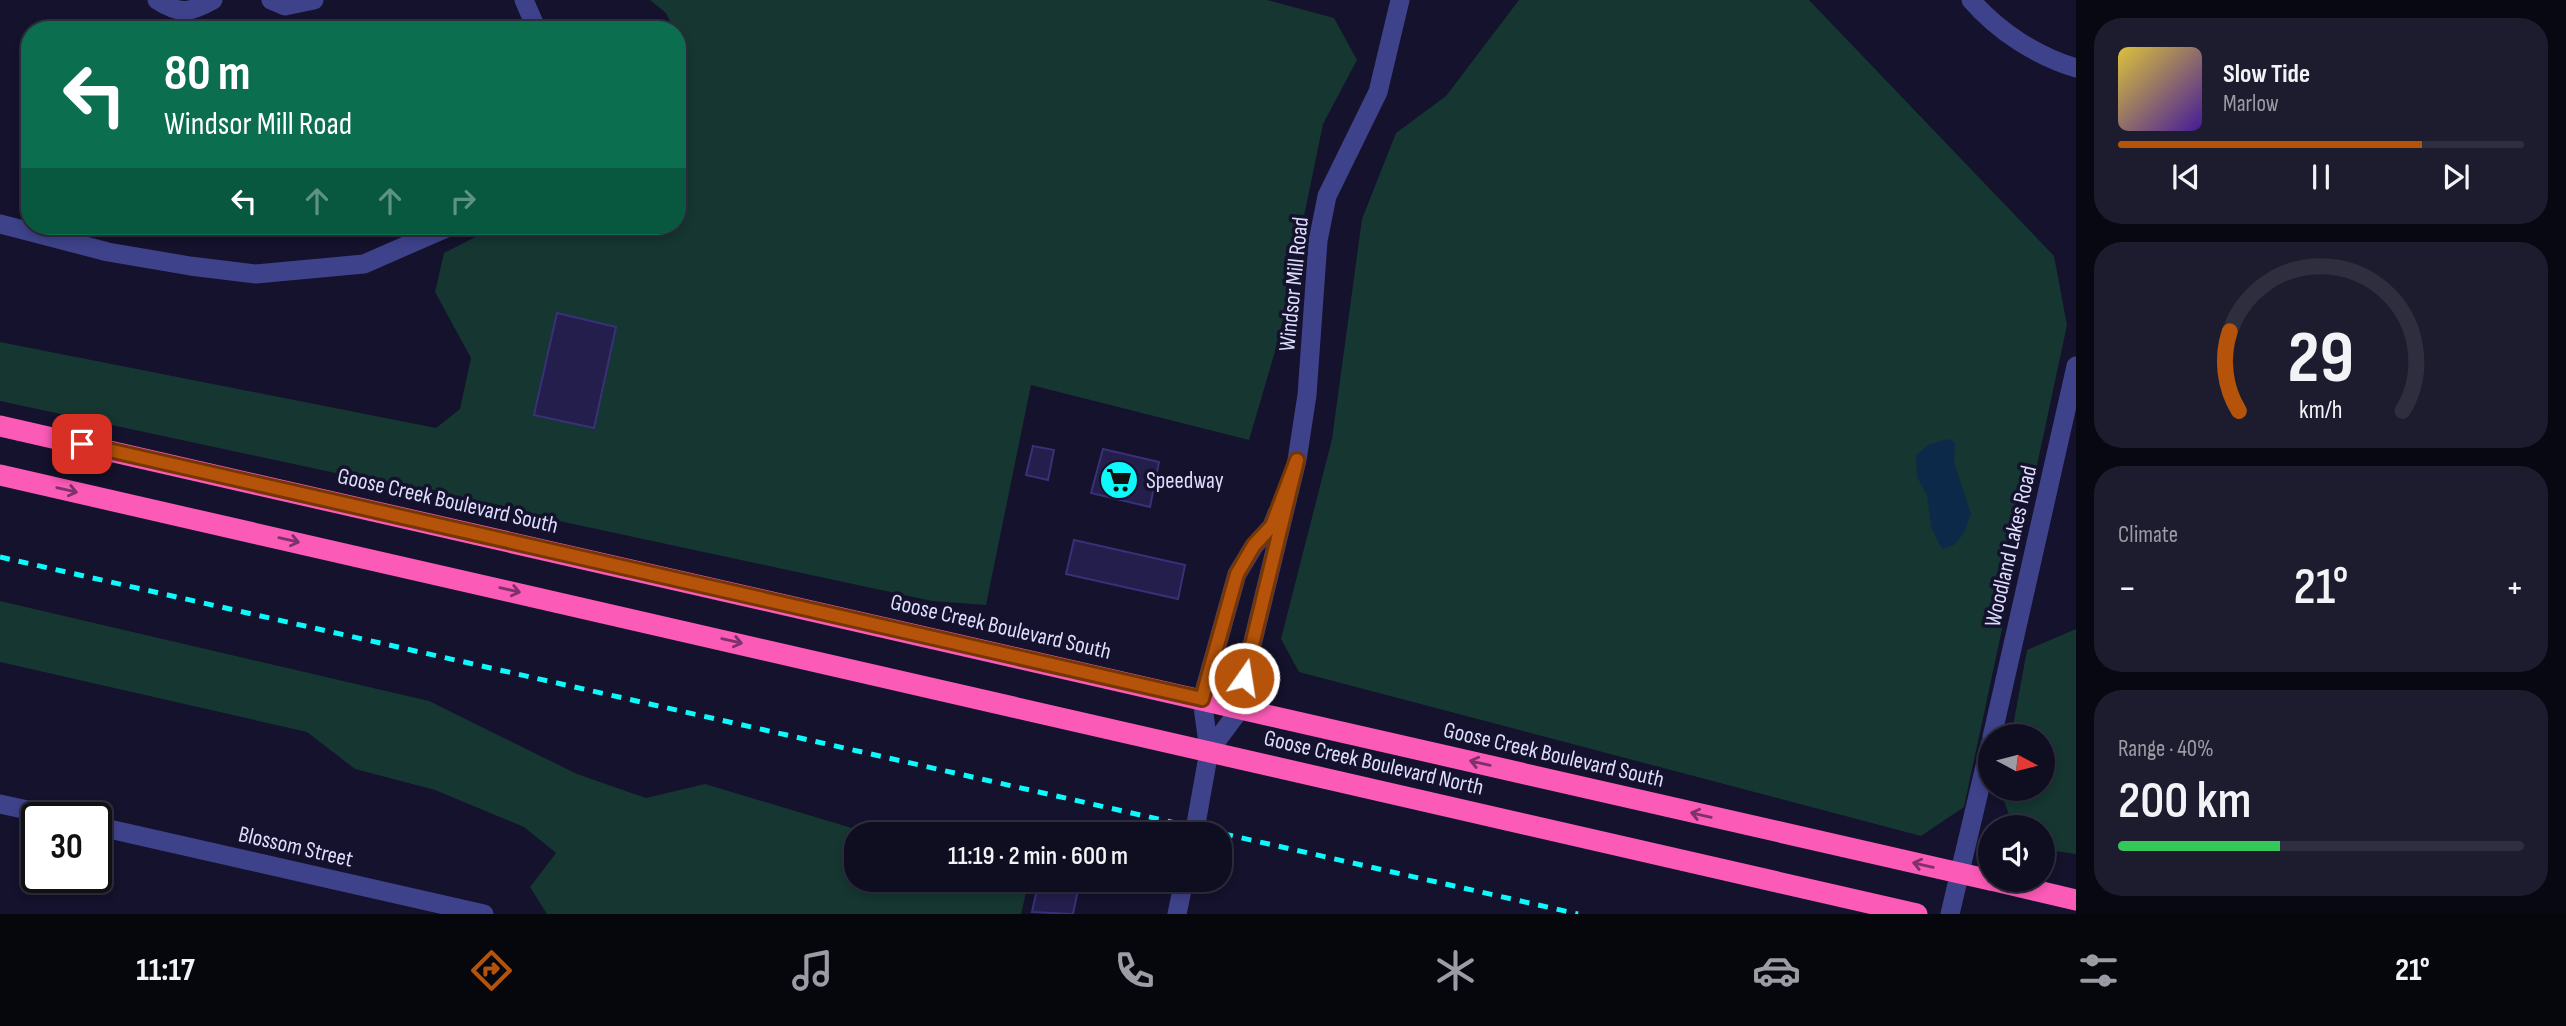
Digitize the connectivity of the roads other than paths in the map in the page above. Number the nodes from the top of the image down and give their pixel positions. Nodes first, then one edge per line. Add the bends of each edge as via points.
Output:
1 (157, 0) edge
2 (213, 0) edge
3 (271, 0) edge
4 (314, 0) edge
5 (524, 0) edge
6 (1400, 0) edge
7 (1971, 0) edge
8 (533, 21) edge
9 (2076, 68) edge
10 (0, 224) edge
11 (21, 229) edge
12 (42, 235) edge
13 (430, 235) edge
14 (2076, 366) edge
15 (0, 426) edge
16 (1297, 460) junction
17 (0, 475) edge
18 (1202, 699) junction
19 (1241, 708) junction
20 (1995, 724) edge
21 (1209, 751) junction
22 (1978, 796) edge
23 (0, 804) edge
24 (21, 809) edge
25 (1196, 822) edge
26 (112, 830) edge
27 (1960, 873) junction
28 (1978, 877) edge
29 (1182, 892) edge
30 (2042, 892) edge
31 (2076, 900) edge
32 (484, 914) edge
33 (1177, 914) edge
34 (1917, 914) edge
35 (1950, 914) edge

1 - 2 street via 171,9 192,12
3 - 4 street via 285,6
5 - 8 street
6 - 16 street, Windsor Mill Road via 1378,92 1327,196 1318,241 1307,395
7 - 9 street via 1989,20 2029,47
10 - 11 street
12 - 13 street via 108,252 256,274 364,264
14 - 20 street, Woodland Lakes Road
15 - 18 highway, Goose Creek Boulevard South
16 - 18 street, Windsor Mill Road via 1272,526 1237,574
16 - 19 street, Windsor Mill Road via 1244,678
17 -> 21 highway, Goose Creek Boulevard North
18 - 19 highway, Goose Creek Boulevard South
18 - 21 street
19 - 21 street, Windsor Mill Road
27 -> 19 highway, Goose Creek Boulevard South
21 - 25 street
21 - 34 highway, Goose Creek Boulevard North
22 - 27 street
23 - 24 street
26 - 32 street, Blossom Street
27 - 28 highway, Goose Creek Boulevard South
27 - 35 street
29 - 33 street
30 - 31 highway, Goose Creek Boulevard South

